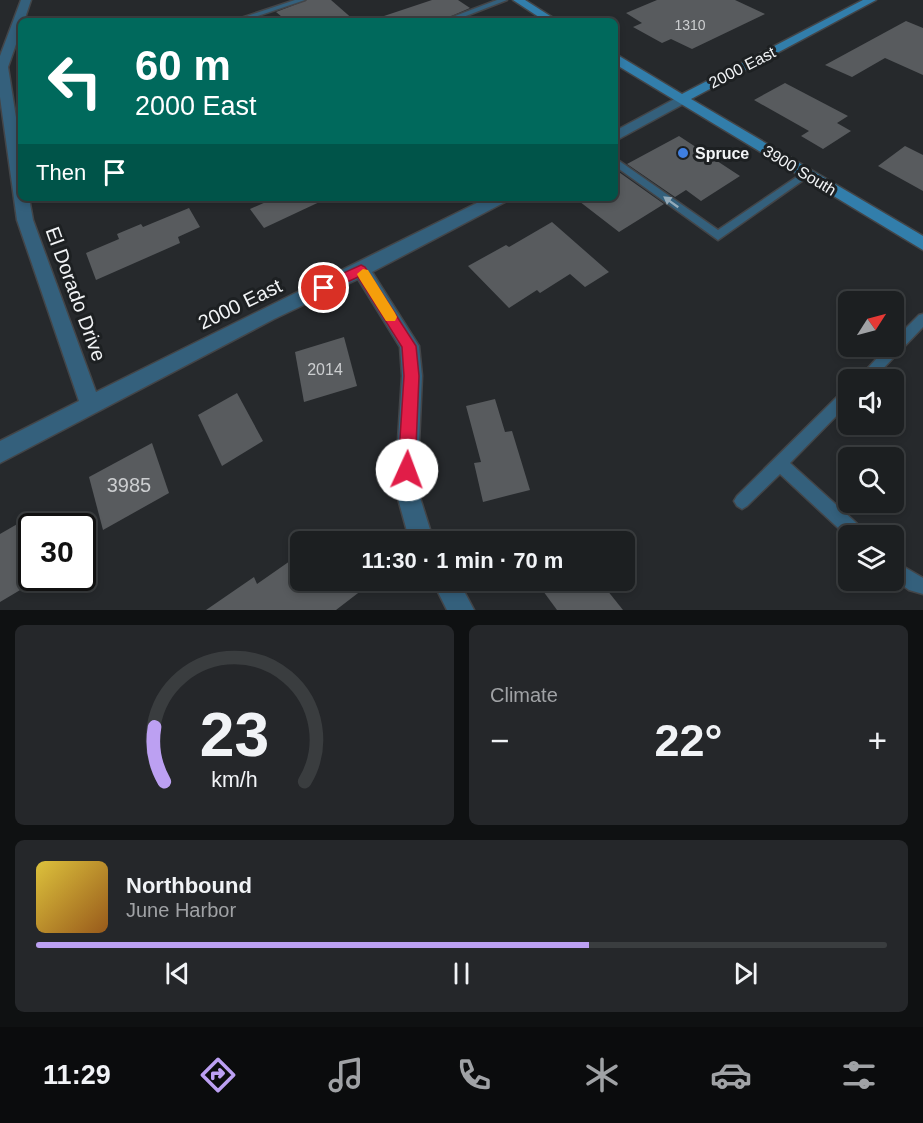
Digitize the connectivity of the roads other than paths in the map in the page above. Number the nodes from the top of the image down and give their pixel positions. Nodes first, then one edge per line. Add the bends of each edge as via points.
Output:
1 (26, 0) edge
2 (302, 0) edge
3 (504, 0) edge
4 (518, 0) edge
5 (871, 0) edge
6 (19, 18) edge
7 (245, 18) edge
8 (454, 18) edge
9 (548, 18) edge
10 (18, 22) edge
11 (14, 33) junction
12 (0, 34) edge
13 (618, 61) edge
14 (682, 99) junction
15 (618, 135) edge
16 (618, 163) edge
17 (807, 174) junction
18 (18, 176) edge
19 (22, 201) edge
20 (494, 201) edge
21 (923, 244) edge
22 (361, 270) junction
23 (923, 319) edge
24 (874, 369) edge
25 (91, 405) junction
26 (838, 405) edge
27 (0, 452) edge
28 (780, 464) junction
29 (742, 501) dead end
30 (846, 525) edge
31 (419, 531) edge
32 (904, 576) edge
33 (923, 586) edge
34 (450, 591) edge
35 (461, 610) edge

1 - 6 street, El Dorado Drive
2 - 7 lane
3 - 8 lane
4 - 9 main road
5 - 14 main road, 2000 East
10 - 11 street, El Dorado Drive
11 - 12 street
11 - 18 street, El Dorado Drive via 2,67
13 - 14 main road, 3900 South
14 - 15 street, 2000 East
14 - 17 main road, 3900 South
17 -> 16 lane via 718,236
17 - 21 main road, 3900 South
19 - 25 street, El Dorado Drive
20 - 22 street, 2000 East
22 - 25 street, 2000 East
22 - 31 street via 409,346 412,376 406,488
23 - 24 lane
25 - 27 street, 2000 East
26 - 28 lane
28 - 29 lane
28 - 30 lane
32 - 33 lane
34 - 35 street

